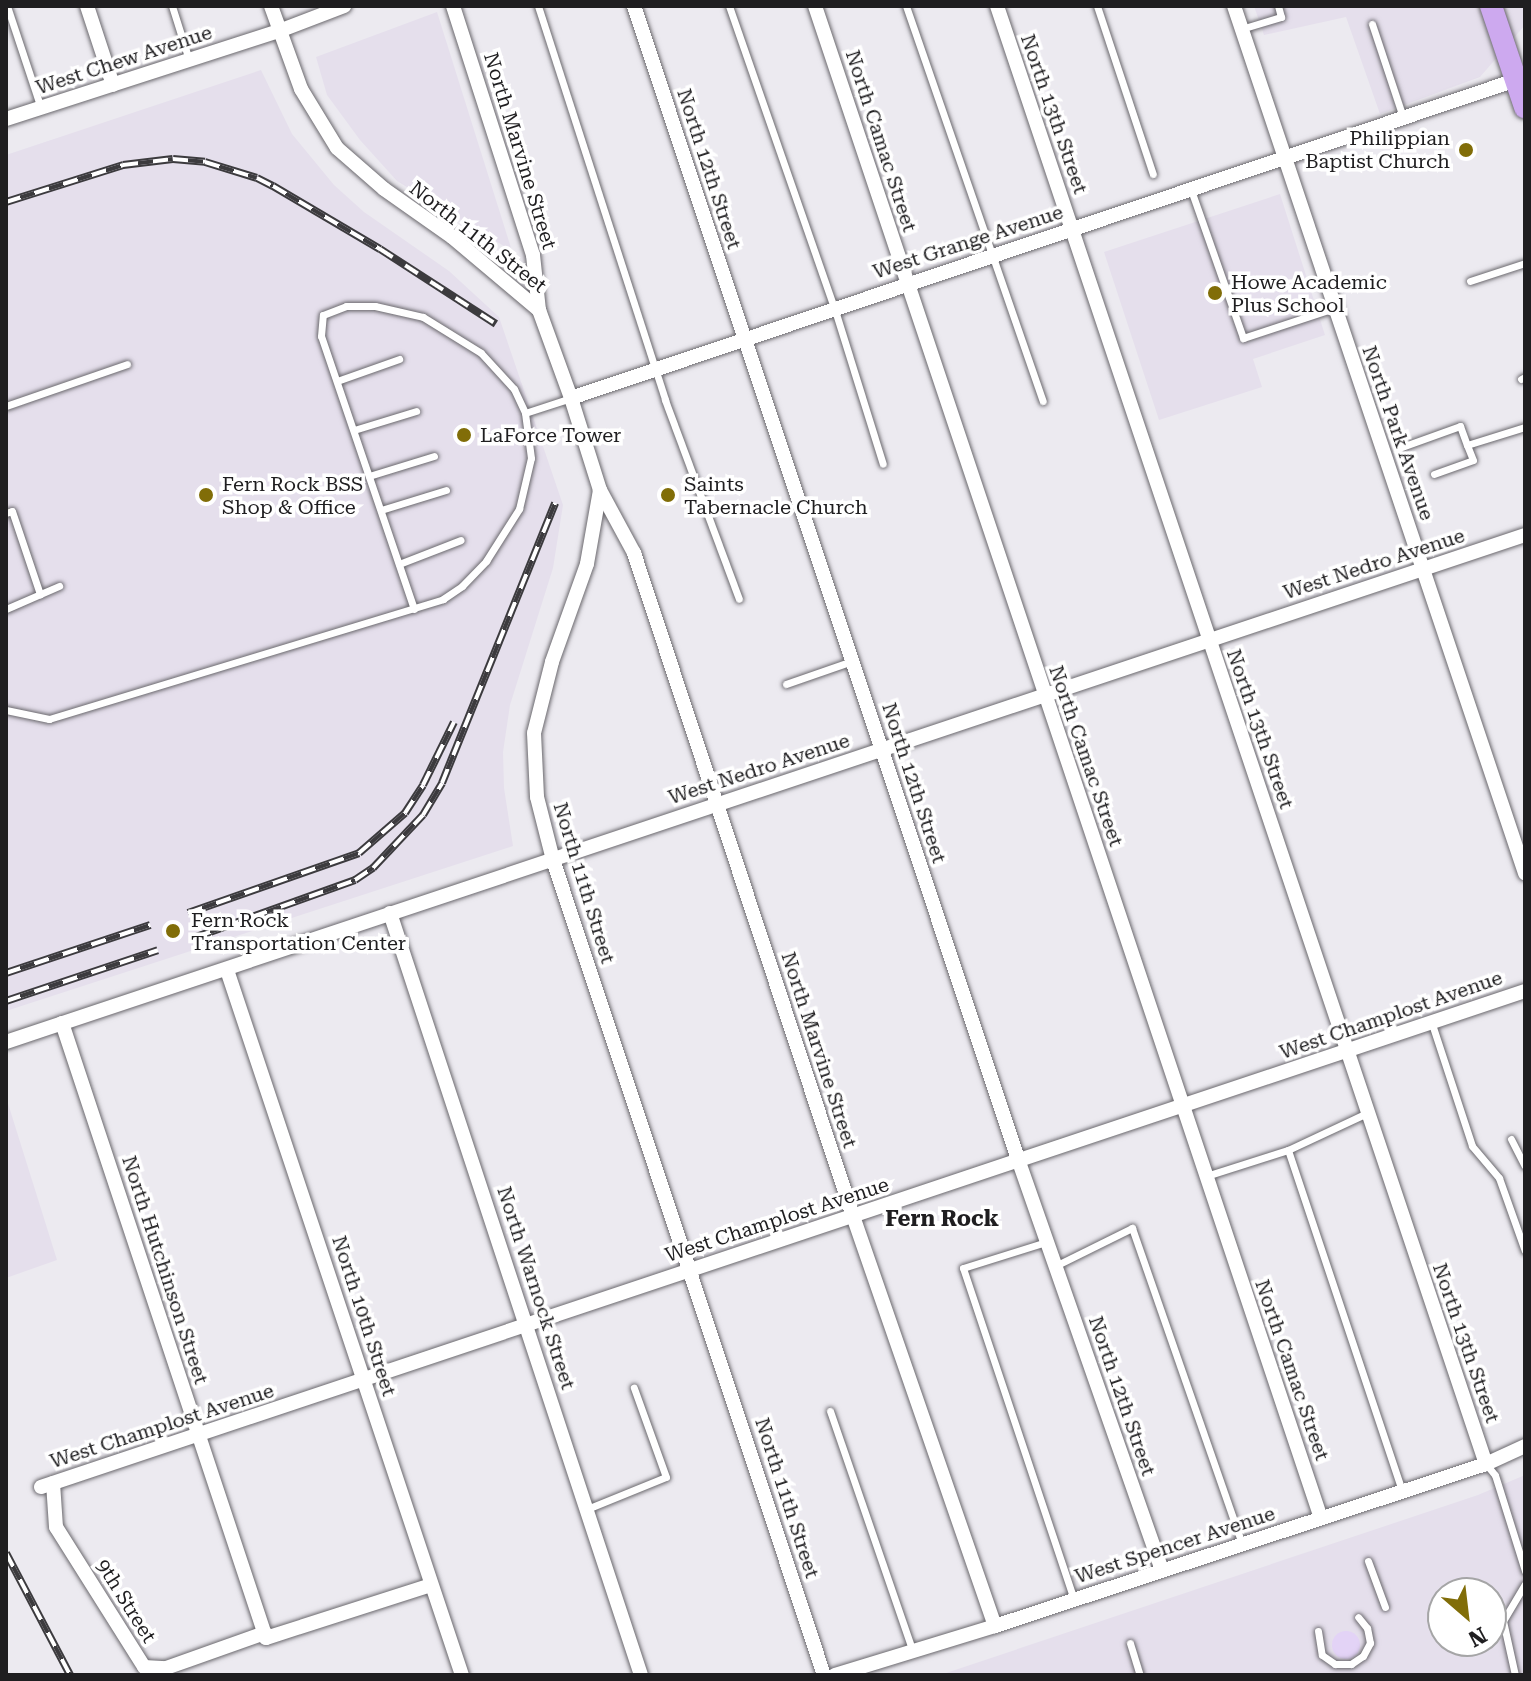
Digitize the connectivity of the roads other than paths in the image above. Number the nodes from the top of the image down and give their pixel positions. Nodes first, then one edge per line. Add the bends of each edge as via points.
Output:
1 (7, 6) edge
2 (87, 6) edge
3 (172, 6) edge
4 (271, 6) edge
5 (344, 6) edge
6 (453, 6) edge
7 (538, 6) edge
8 (634, 6) edge
9 (729, 6) edge
10 (815, 6) edge
11 (906, 6) edge
12 (997, 6) edge
13 (1097, 6) edge
14 (1234, 6) edge
15 (1278, 6) edge
16 (1491, 6) edge
17 (1372, 24) dead end
18 (1241, 29) junction
19 (279, 31) junction
20 (189, 60) junction
21 (1516, 80) junction
22 (113, 85) junction
23 (1525, 107) edge
24 (41, 108) junction
25 (1403, 117) junction
26 (6, 119) edge
27 (1283, 157) junction
28 (1153, 174) dead end
29 (1190, 189) junction
30 (1072, 229) junction
31 (991, 254) junction
32 (1525, 263) edge
33 (1470, 281) dead end
34 (907, 283) junction
35 (834, 307) junction
36 (1334, 308) junction
37 (539, 310) junction
38 (744, 338) junction
39 (399, 359) dead end
40 (127, 364) dead end
41 (658, 370) junction
42 (337, 381) junction
43 (571, 398) junction
44 (1043, 401) dead end
45 (6, 406) edge
46 (416, 411) dead end
47 (525, 413) junction
48 (1525, 427) edge
49 (354, 430) junction
50 (1467, 445) junction
51 (1399, 448) dead end
52 (434, 456) dead end
53 (883, 464) dead end
54 (1434, 474) dead end
55 (369, 476) junction
56 (446, 490) dead end
57 (600, 490) junction
58 (381, 510) junction
59 (6, 513) edge
60 (1525, 535) edge
61 (461, 540) dead end
62 (399, 564) junction
63 (1423, 568) junction
64 (59, 586) dead end
65 (40, 594) junction
66 (739, 599) dead end
67 (6, 609) edge
68 (414, 609) junction
69 (1208, 638) junction
70 (852, 661) junction
71 (786, 684) dead end
72 (1044, 694) junction
73 (6, 710) edge
74 (882, 750) junction
75 (716, 804) junction
76 (1522, 856) edge
77 (553, 860) junction
78 (1525, 873) edge
79 (390, 913) junction
80 (227, 970) junction
81 (1525, 991) edge
82 (62, 1023) junction
83 (1432, 1024) junction
84 (6, 1042) edge
85 (1347, 1052) junction
86 (1182, 1107) junction
87 (1367, 1113) junction
88 (1511, 1139) dead end
89 (1288, 1150) junction
90 (1019, 1162) junction
91 (1525, 1166) edge
92 (1206, 1176) junction
93 (853, 1216) junction
94 (1047, 1242) junction
95 (1525, 1251) edge
96 (1055, 1266) junction
97 (691, 1270) junction
98 (527, 1324) junction
99 (365, 1380) junction
100 (634, 1388) dead end
101 (830, 1411) dead end
102 (199, 1435) junction
103 (1525, 1446) edge
104 (1486, 1464) junction
105 (47, 1485) joint
106 (1402, 1491) junction
107 (587, 1509) junction
108 (1321, 1518) junction
109 (1242, 1544) junction
110 (1368, 1561) dead end
111 (1162, 1571) junction
112 (1525, 1571) edge
113 (1525, 1584) edge
114 (431, 1585) junction
115 (1074, 1600) junction
116 (1385, 1607) dead end
117 (1358, 1617) dead end
118 (995, 1626) junction
119 (1318, 1631) dead end
120 (265, 1633) junction
121 (1130, 1643) dead end
122 (913, 1652) junction
123 (462, 1675) edge
124 (641, 1675) edge
125 (824, 1675) edge
126 (835, 1675) edge
127 (1140, 1675) edge
128 (1515, 1675) edge

1 - 24 lane
2 - 22 street
3 - 20 lane
4 - 19 street, North 11th Street
5 - 19 street, West Chew Avenue
6 - 37 street, North Marvine Street via 533,255
7 - 41 lane
8 - 38 street, North 12th Street
9 - 35 lane
10 - 34 street, North Camac Street
11 - 31 lane
12 - 30 street, North 13th Street
13 - 28 lane
14 - 18 street, North Park Avenue
15 - 18 lane via 1281,17
16 - 21 main road
17 - 25 lane
18 - 27 street, North Park Avenue
19 - 20 street, West Chew Avenue
19 - 37 street, North 11th Street via 301,89 337,148
20 - 22 street, West Chew Avenue
21 - 23 main road
21 - 25 street, West Grange Avenue
22 - 24 street, West Chew Avenue
24 - 26 street, West Chew Avenue
25 - 27 street, West Grange Avenue
27 - 29 street, West Grange Avenue
27 - 36 street, North Park Avenue
29 - 30 street, West Grange Avenue
29 - 36 lane via 1243,338
30 - 31 street, West Grange Avenue
30 - 69 street, North 13th Street
31 - 34 street, West Grange Avenue
31 - 44 lane
32 - 33 lane
34 - 35 street, West Grange Avenue
34 - 72 street, North Camac Street
35 - 38 street, West Grange Avenue
35 - 53 lane
36 - 63 street, North Park Avenue
37 - 43 street, North 11th Street
38 - 41 street, West Grange Avenue
38 - 70 street, North 12th Street
39 - 42 lane
40 - 45 lane
41 - 43 street, West Grange Avenue
41 - 66 lane
42 - 47 lane via 321,336 323,315 346,306 391,308 423,317 469,343 514,389
42 - 49 lane
43 - 47 lane
43 - 57 street, North 11th Street
46 - 49 lane
47 - 68 lane via 531,438 529,476 512,524 462,586
48 - 50 lane
49 - 55 lane
50 - 51 lane via 1460,426
50 - 54 lane via 1473,460
52 - 55 lane
55 - 58 lane
56 - 58 lane
57 - 75 street, North Marvine Street via 634,553
57 - 77 street, North 11th Street via 587,564 552,662 534,733 537,797
58 - 62 lane
59 - 65 lane via 12,511
60 - 63 street, West Nedro Avenue
61 - 62 lane
62 - 68 lane
63 - 69 street, West Nedro Avenue
63 - 76 street, North Park Avenue
64 - 65 lane
65 - 67 lane
68 - 73 lane via 49,719
69 - 72 street, West Nedro Avenue
69 - 85 street, North 13th Street
70 - 71 lane
70 - 74 street, North 12th Street
72 - 74 street, West Nedro Avenue
72 - 86 street, North Camac Street
74 - 75 street, West Nedro Avenue
74 - 90 street, North 12th Street
75 - 77 street, West Nedro Avenue
75 - 93 street, North Marvine Street
76 - 78 street, North Park Avenue
77 - 79 street, West Nedro Avenue
77 - 97 street, North 11th Street
79 - 80 street, West Nedro Avenue
79 - 98 street, North Warnock Street
80 - 82 street, West Nedro Avenue
80 - 99 street, North 10th Street
81 - 83 street, West Champlost Avenue
82 - 84 street, West Nedro Avenue
82 - 102 street, North Hutchinson Street
83 - 85 street, West Champlost Avenue
83 - 95 lane via 1472,1146 1499,1178
85 - 86 street, West Champlost Avenue
85 - 87 street, North 13th Street
86 - 90 street, West Champlost Avenue
86 - 92 street, North Camac Street
87 - 89 lane
87 - 104 street, North 13th Street
88 - 91 lane
89 - 92 lane
89 - 106 lane
90 - 93 street, West Champlost Avenue
90 - 94 street, North 12th Street
92 - 108 street, North Camac Street
93 - 97 street, West Champlost Avenue
93 - 118 street, North Marvine Street
94 - 96 street, North 12th Street
94 - 115 lane via 963,1268
96 - 109 lane via 1132,1228
96 - 111 street, North 12th Street
97 - 98 street, West Champlost Avenue
97 - 125 street, North 11th Street
98 - 99 street, West Champlost Avenue
98 - 107 street, North Warnock Street
99 - 102 street, West Champlost Avenue
99 - 114 street, North 10th Street
100 - 107 lane via 666,1477
101 - 122 lane
102 - 105 street, West Champlost Avenue
102 - 120 street, North Hutchinson Street
103 - 104 street, West Spencer Avenue
104 - 106 street, West Spencer Avenue
104 - 112 lane via 1495,1475
105 - 120 street, 9th Street via 56,1527 144,1667 166,1668
106 - 108 street, West Spencer Avenue
107 - 124 street, North Warnock Street
108 - 109 street, West Spencer Avenue
109 - 111 street, West Spencer Avenue
110 - 116 lane
111 - 115 street, West Spencer Avenue
113 - 128 lane via 1503,1621
114 - 120 street via 266,1638
114 - 123 street, North 10th Street
115 - 118 street, West Spencer Avenue
117 - 119 lane via 1370,1643 1351,1664 1328,1660 1318,1647
118 - 122 street, West Spencer Avenue
121 - 127 lane
122 - 126 street, West Spencer Avenue

